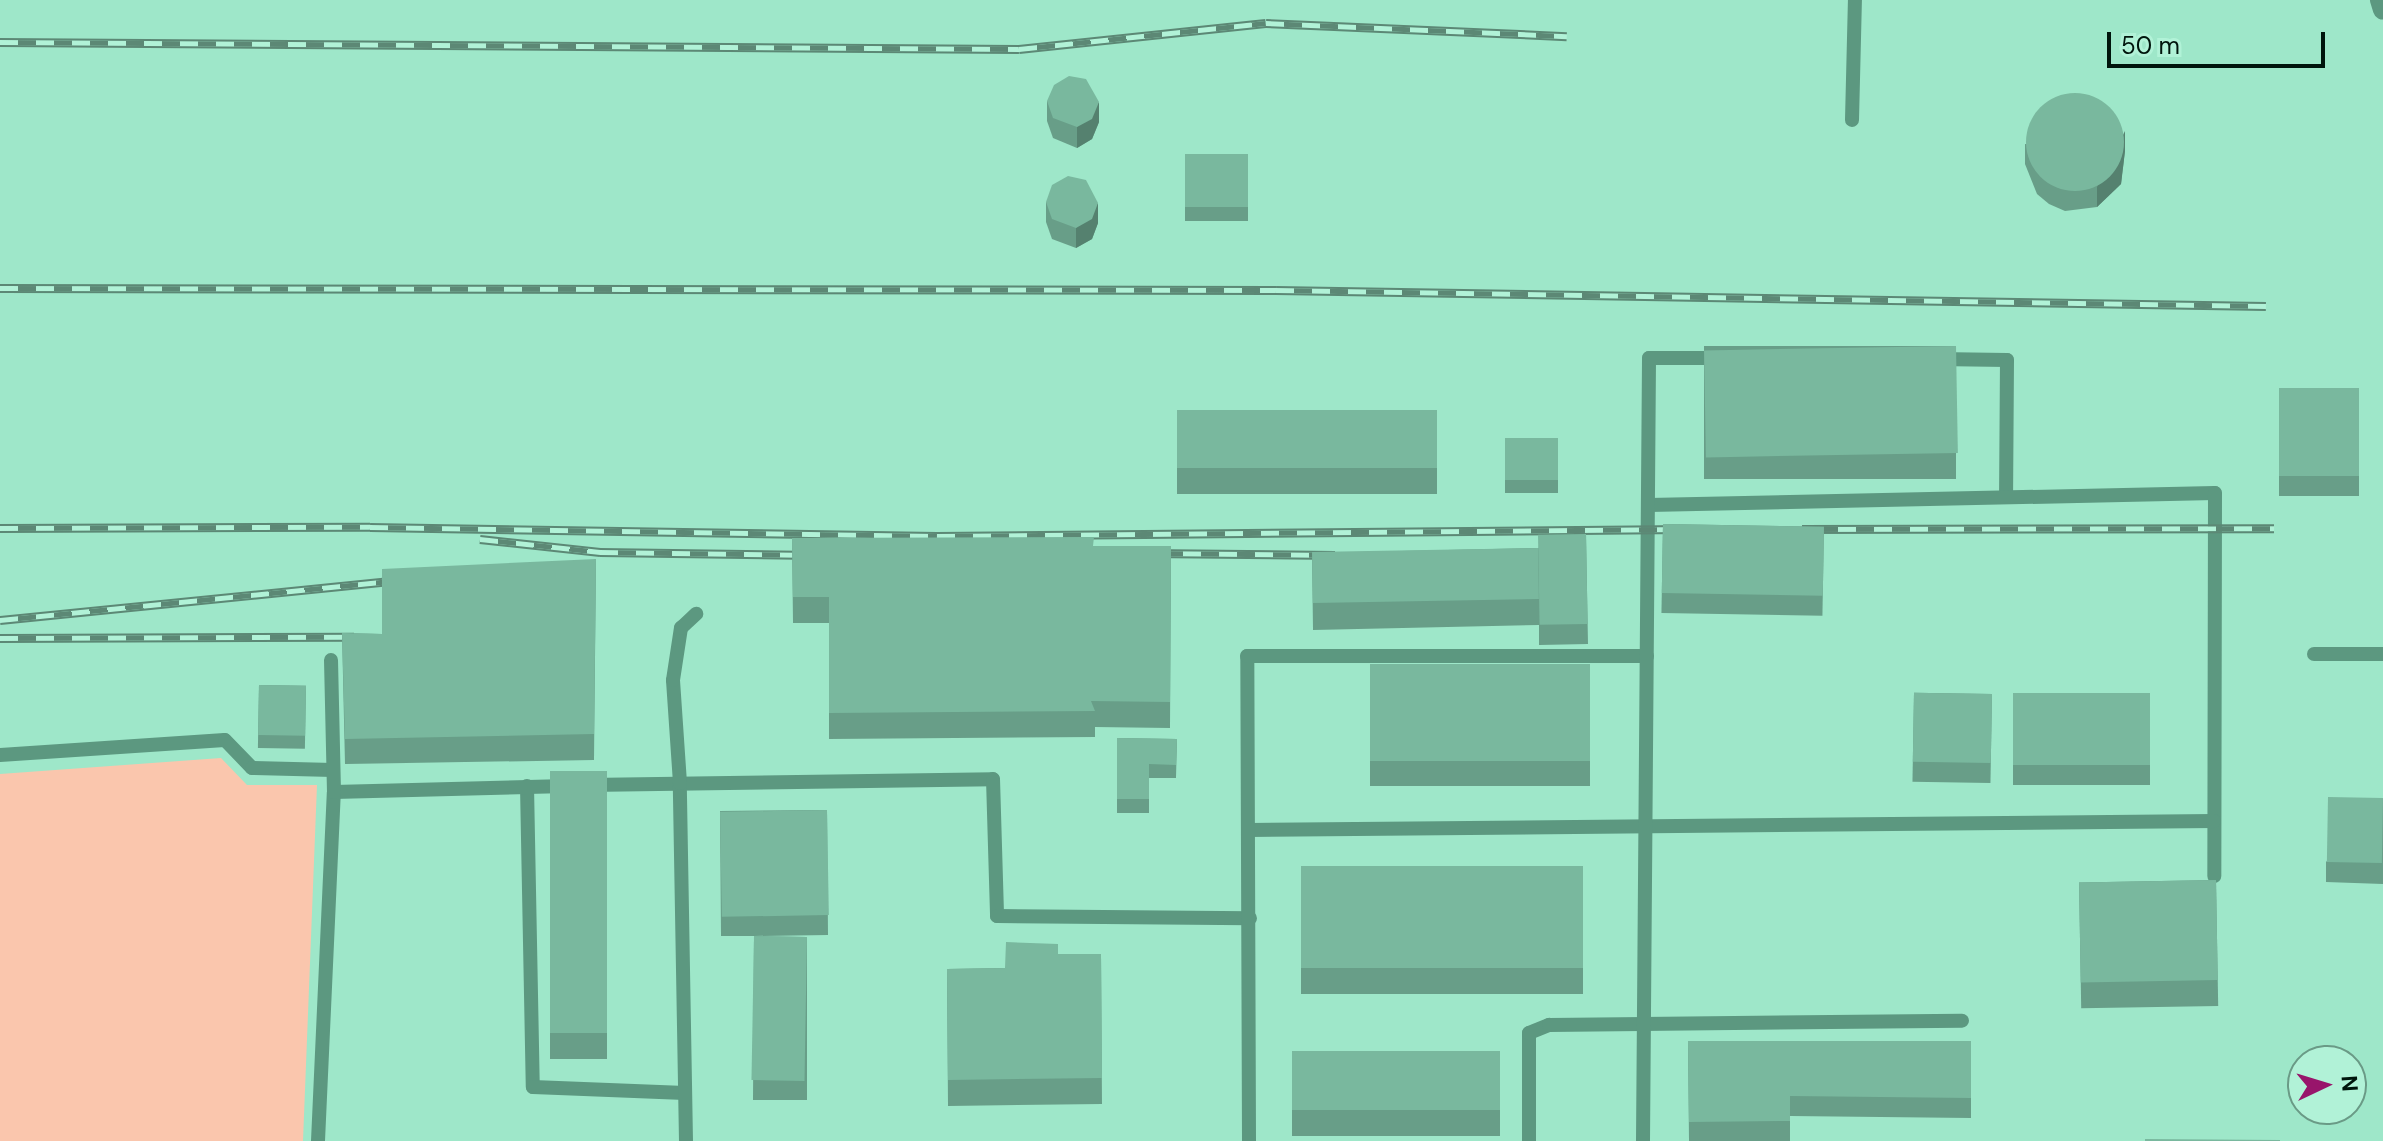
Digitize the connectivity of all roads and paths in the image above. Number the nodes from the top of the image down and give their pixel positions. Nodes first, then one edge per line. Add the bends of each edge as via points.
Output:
1 (1855, 0) edge
2 (2380, 0) edge
3 (2383, 10) edge
4 (1852, 120) dead end
5 (1742, 358) edge
6 (1913, 359) edge
7 (2006, 497) junction
8 (1649, 505) junction
9 (696, 614) dead end
10 (2314, 654) dead end
11 (2383, 654) edge
12 (1647, 656) junction
13 (331, 660) dead end
14 (0, 755) edge
15 (333, 770) junction
16 (680, 783) junction
17 (527, 786) junction
18 (334, 792) junction
19 (2214, 821) junction
20 (1645, 826) junction
21 (1249, 830) junction
22 (2214, 876) dead end
23 (1250, 918) junction
24 (1962, 1021) dead end
25 (1643, 1025) junction
26 (685, 1093) junction
27 (318, 1141) edge
28 (686, 1141) edge
29 (1249, 1141) edge
30 (1529, 1141) edge
31 (1643, 1141) edge

1 - 4 lane
2 - 3 street
5 - 8 lane via 1649,358
6 - 7 lane via 2007,360
7 - 8 lane
7 - 19 lane via 2215,493
8 - 12 lane
9 - 16 lane via 681,628 673,680
10 - 11 lane
12 - 20 lane
12 - 21 lane via 1247,656
13 - 15 lane
14 - 15 lane via 225,740 252,768
15 - 18 lane
16 - 17 lane
16 - 23 lane via 993,779 997,916
16 - 26 lane
17 - 18 lane
17 - 26 lane via 533,1087
18 - 27 lane
19 - 20 lane
19 - 22 lane
20 - 21 lane
20 - 25 lane
21 - 23 lane
23 - 29 lane
24 - 25 lane
25 - 30 lane via 1549,1025 1529,1033
25 - 31 lane
26 - 28 lane

